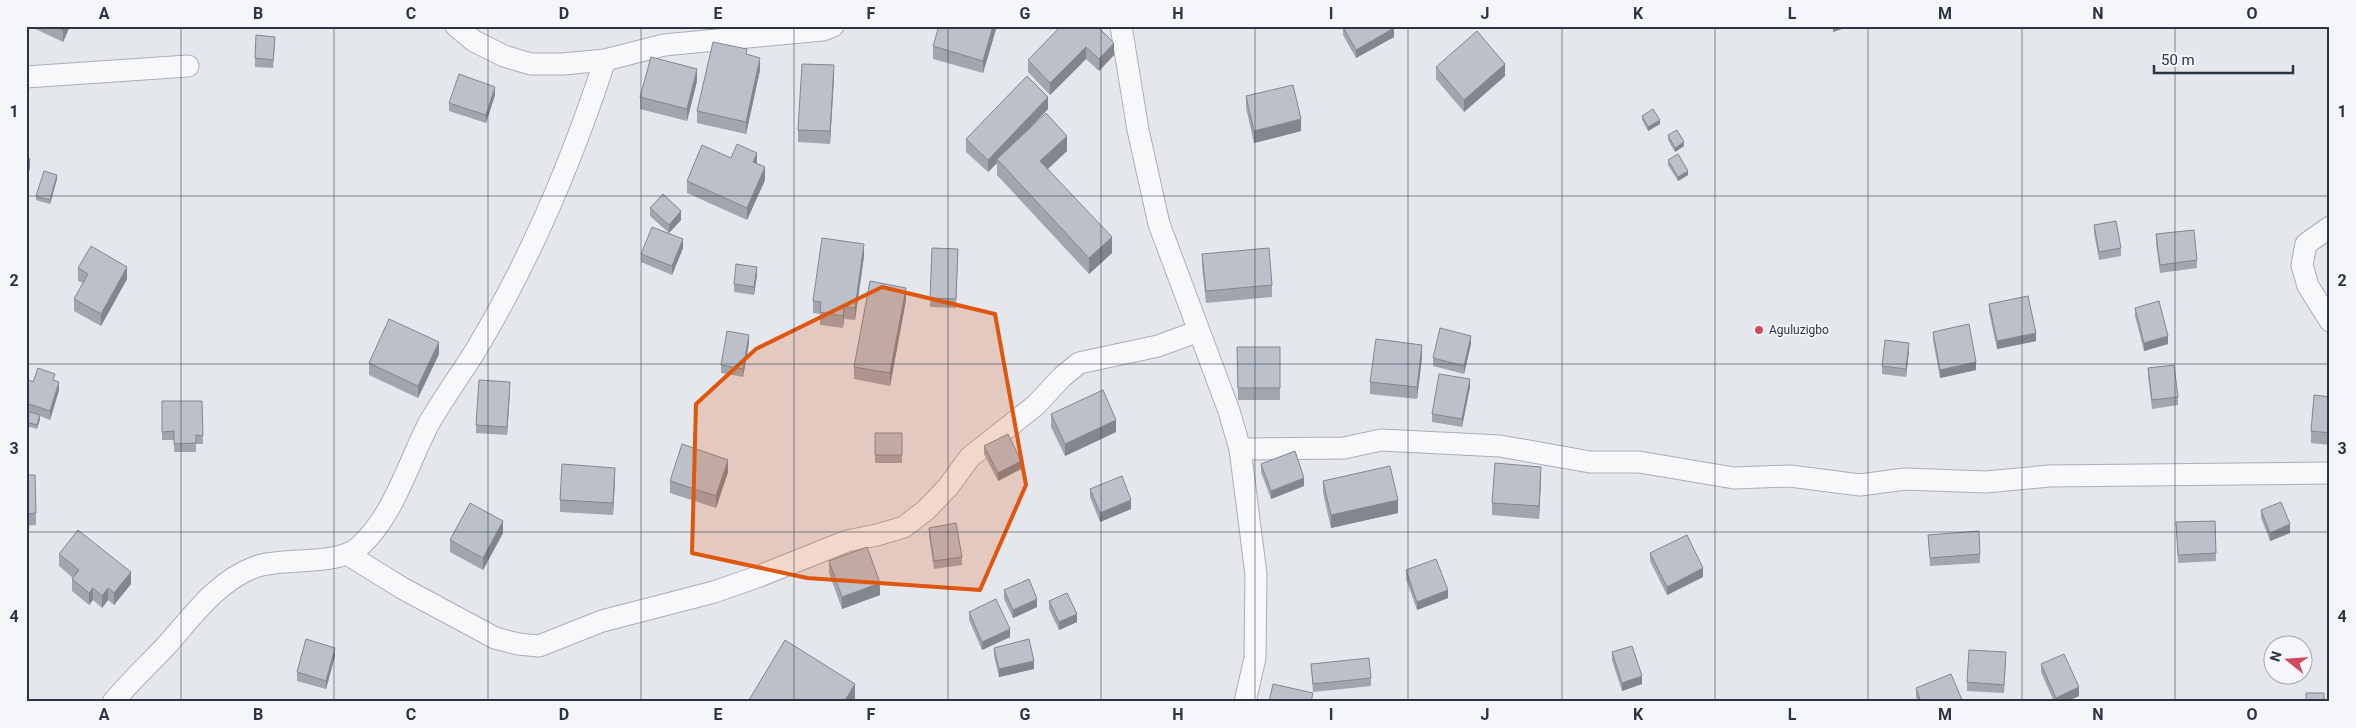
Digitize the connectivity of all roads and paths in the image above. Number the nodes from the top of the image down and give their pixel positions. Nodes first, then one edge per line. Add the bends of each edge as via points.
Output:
1 (456, 26) edge
2 (833, 26) edge
3 (1121, 26) edge
4 (605, 60) junction
5 (188, 66) dead end
6 (26, 76) edge
7 (2330, 227) edge
8 (2330, 321) edge
9 (1199, 331) junction
10 (1240, 449) junction
11 (2330, 473) edge
12 (346, 554) junction
13 (113, 702) edge
14 (1245, 702) edge

1 - 4 street via 474,41 530,64
2 - 4 street via 814,31 664,45
3 - 9 street via 1138,130 1159,224
4 - 12 street via 560,184 519,270 474,353 427,427 407,475 379,523 357,549
5 - 6 street
7 - 8 street via 2306,244 2302,265 2308,286
9 - 10 street
9 - 12 street via 1158,346 1079,363 1036,404 970,457 948,487 904,527 878,536 847,541 714,592 602,621 539,646 495,638
10 - 11 street via 1344,448 1381,440 1500,446 1590,462 1639,462 1734,478 1790,476 1860,485 1905,479 1986,482 2049,476
10 - 14 street via 1256,574 1255,658
12 - 13 street via 306,561 273,562 229,581 198,608

